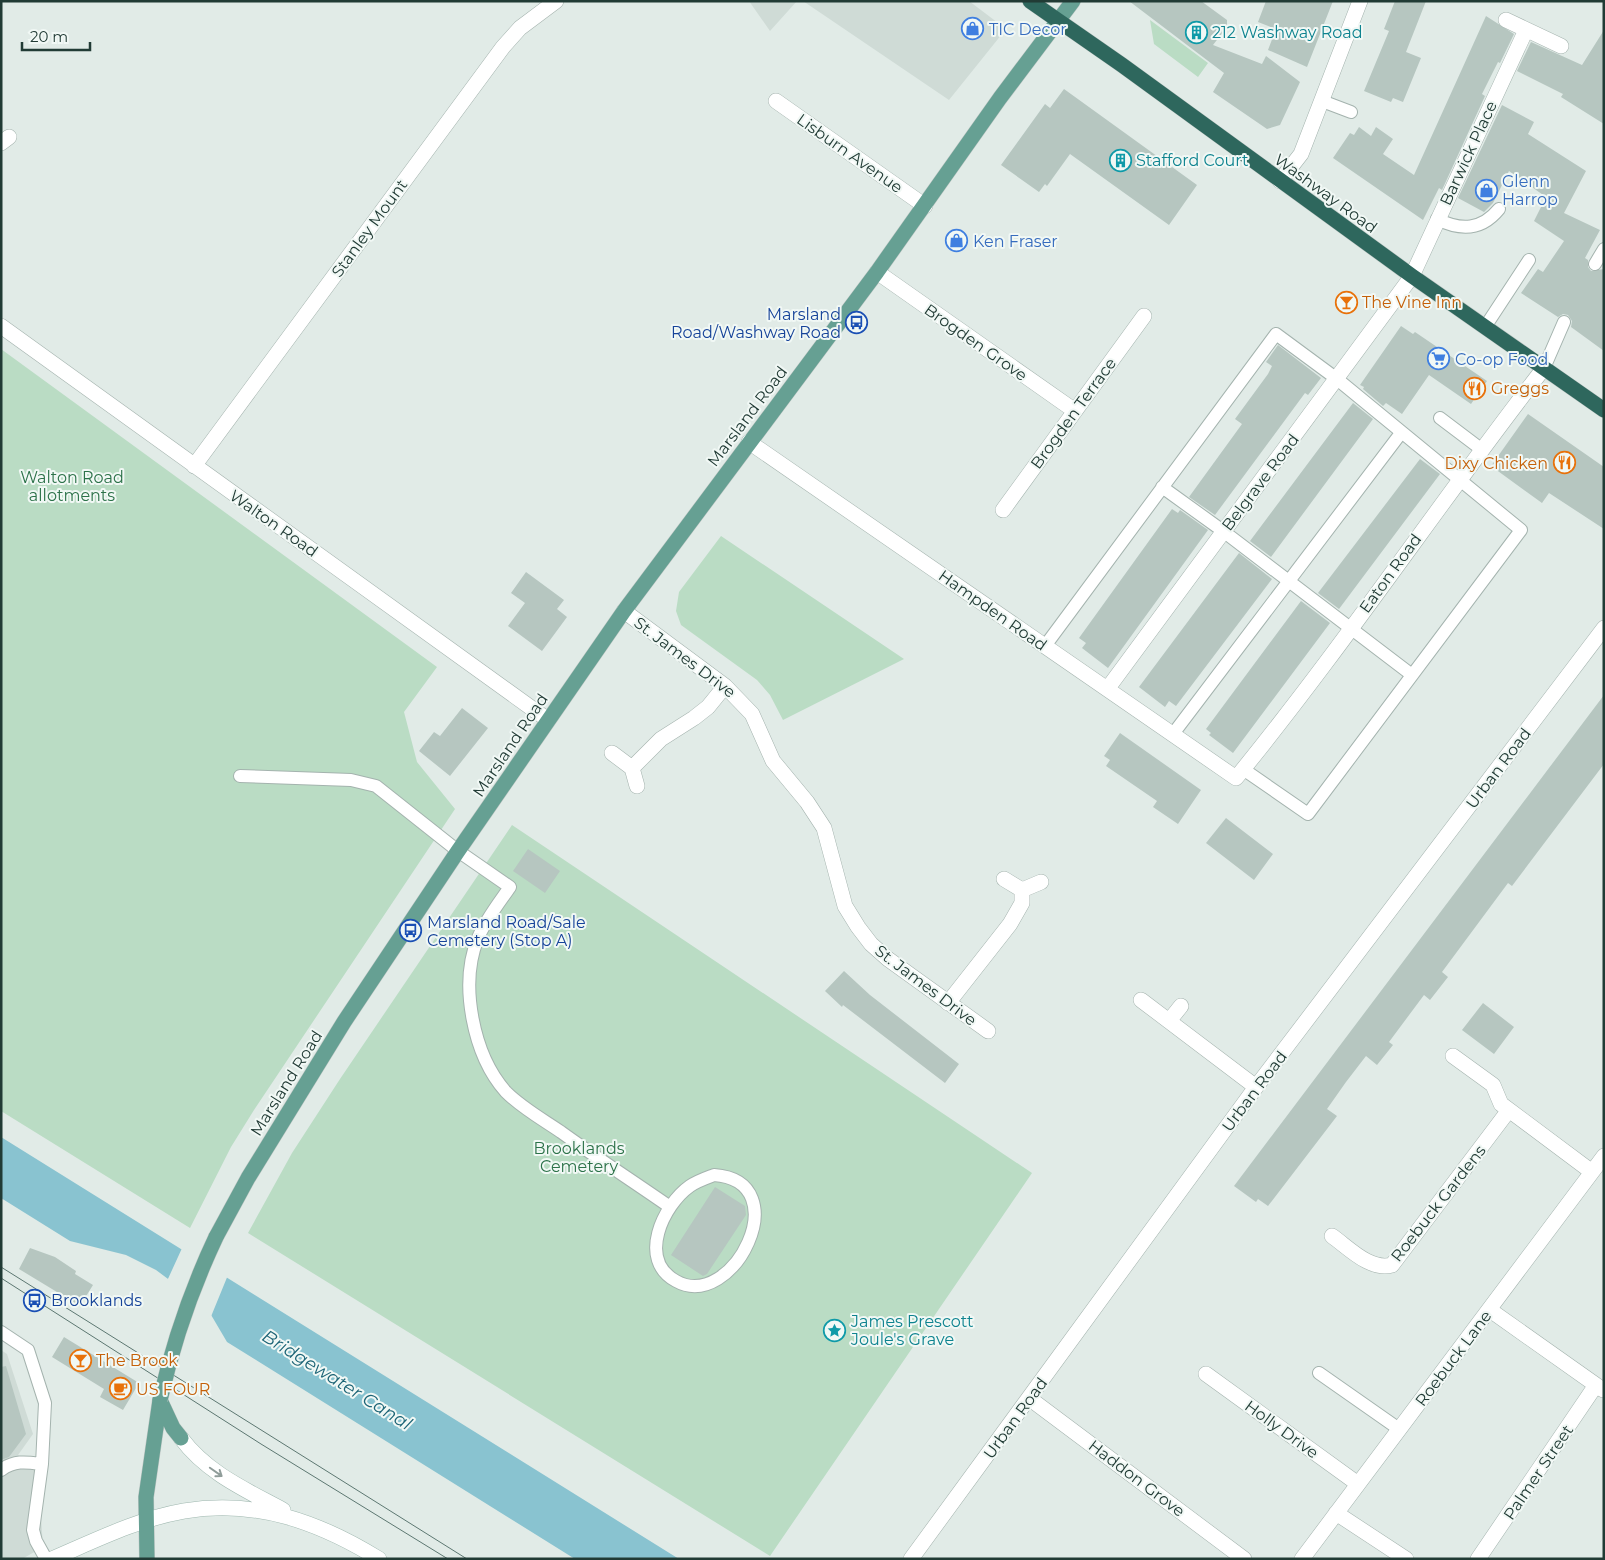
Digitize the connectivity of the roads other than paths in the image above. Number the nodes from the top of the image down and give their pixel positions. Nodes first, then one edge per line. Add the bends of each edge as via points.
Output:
1 (556, 1) edge
2 (1030, 1) edge
3 (1073, 1) edge
4 (1360, 1) edge
5 (1506, 20) dead end
6 (1056, 22) junction
7 (1526, 30) junction
8 (1561, 46) dead end
9 (776, 100) dead end
10 (1322, 101) junction
11 (1351, 112) dead end
12 (1280, 181) junction
13 (925, 206) junction
14 (1499, 209) dead end
15 (1437, 219) junction
16 (1604, 249) edge
17 (1529, 260) dead end
18 (1595, 264) dead end
19 (877, 272) junction
20 (1412, 276) junction
21 (1144, 316) dead end
22 (1564, 322) dead end
23 (1, 326) edge
24 (1485, 327) junction
25 (1544, 368) junction
26 (1336, 379) junction
27 (1604, 410) edge
28 (1075, 411) junction
29 (1440, 418) dead end
30 (1401, 433) junction
31 (749, 442) junction
32 (1481, 449) junction
33 (194, 466) junction
34 (1458, 479) junction
35 (1162, 487) junction
36 (1003, 510) dead end
37 (1223, 531) junction
38 (1289, 582) junction
39 (624, 611) junction
40 (1350, 628) junction
41 (1604, 628) edge
42 (1044, 646) junction
43 (1412, 675) junction
44 (725, 686) junction
45 (1108, 688) junction
46 (548, 720) junction
47 (1173, 734) junction
48 (612, 753) dead end
49 (632, 768) junction
50 (1240, 774) junction
51 (240, 776) dead end
52 (637, 786) dead end
53 (458, 851) junction
54 (1004, 879) dead end
55 (1041, 882) dead end
56 (1022, 890) junction
57 (1141, 1000) dead end
58 (948, 1003) junction
59 (1181, 1006) dead end
60 (1169, 1021) junction
61 (988, 1031) dead end
62 (1453, 1056) dead end
63 (1256, 1087) junction
64 (1509, 1110) junction
65 (1604, 1156) edge
66 (1592, 1172) junction
67 (670, 1207) junction
68 (1332, 1236) dead end
69 (1490, 1310) junction
70 (1, 1332) edge
71 (1319, 1373) dead end
72 (1206, 1374) dead end
73 (1600, 1388) edge
74 (1029, 1398) junction
75 (160, 1400) junction
76 (1399, 1429) junction
77 (181, 1438) joint
78 (42, 1464) junction
79 (1, 1470) edge
80 (1358, 1484) junction
81 (1336, 1513) junction
82 (298, 1518) junction
83 (145, 1522) junction
84 (46, 1559) edge
85 (52, 1559) edge
86 (147, 1559) edge
87 (379, 1559) edge
88 (911, 1559) edge
89 (1244, 1559) edge
90 (1302, 1559) edge
91 (1406, 1559) edge
92 (1478, 1559) edge

1 - 33 street, Stanley Mount via 520,28 503,47
2 - 6 highway, Washway Road
3 - 6 main road, Marsland Road
4 - 10 street
5 - 7 street
6 - 12 highway, Washway Road via 1122,65
6 - 13 main road, Marsland Road
7 - 8 street
7 - 15 street, Barwick Place
9 - 13 street, Lisburn Avenue
10 - 11 lane
10 - 12 street via 1301,154
12 - 20 highway, Washway Road
13 - 19 main road, Marsland Road
14 - 15 lane via 1490,220 1476,225 1453,227
15 - 20 street, Barwick Place
16 - 18 lane
17 - 24 lane
19 - 28 street, Brogden Grove
19 - 31 main road, Marsland Road
20 - 24 highway, Washway Road
20 - 26 street, Belgrave Road
21 - 28 street, Brogden Terrace
22 - 25 lane
23 - 33 street, Walton Road
24 - 25 highway, Washway Road
25 - 27 highway, Washway Road
25 - 32 street, Eaton Road
26 - 30 lane
26 - 35 lane via 1276,334
26 - 37 street, Belgrave Road
28 - 36 street, Brogden Terrace
29 - 32 lane
30 - 34 lane
30 - 38 lane
31 - 39 main road, Marsland Road
31 - 42 street, Hampden Road
32 - 34 street, Eaton Road
33 - 46 street, Walton Road
34 - 40 street, Eaton Road
34 - 43 lane via 1521,530
35 - 37 lane
35 - 42 lane
37 - 38 lane
37 - 45 street, Belgrave Road
38 - 40 lane
38 - 47 lane
39 - 44 street, St. James Drive
39 - 46 main road, Marsland Road
40 - 43 lane
40 - 50 street, Eaton Road
41 - 63 street, Urban Road
42 - 45 street, Hampden Road
43 - 50 lane via 1308,814
44 - 49 street via 708,707 661,739
44 - 58 street, St. James Drive via 752,714 773,761 824,828 845,906 858,927 888,959
45 - 47 street, Hampden Road
46 - 53 main road, Marsland Road
47 - 50 street, Hampden Road
48 - 49 street
49 - 52 street
51 - 53 lane via 351,780 376,786
53 - 67 lane via 510,887 478,938 470,988 478,1036 496,1079 526,1109
53 - 75 main road, Marsland Road, bridge via 344,1022 256,1164 216,1237 184,1312
54 - 56 street
55 - 56 street
56 - 58 street via 1022,903 1010,924
57 - 60 street
58 - 61 street, St. James Drive
59 - 60 street
60 - 63 street
62 - 64 street via 1492,1085 1501,1104
63 - 74 street, Urban Road
64 - 66 street
64 - 68 street, Roebuck Gardens via 1392,1265 1371,1264
65 - 66 street, Roebuck Lane
66 - 69 street, Roebuck Lane
67 - 67 lane via 690,1186 714,1175 738,1181 755,1201 756,1215 748,1242 732,1267 709,1285 683,1286 662,1268 656,1256 656,1243
69 - 73 street
69 - 76 street, Roebuck Lane
70 - 78 lane via 28,1350 45,1403
71 - 76 lane
72 - 80 street, Holly Drive
73 - 92 street, Palmer Street
74 - 88 street, Urban Road
74 - 89 street, Haddon Grove
75 - 77 main road
75 - 83 main road, Marsland Road via 149,1464
76 - 80 street, Roebuck Lane
77 -> 82 street via 215,1472
78 - 79 lane via 21,1462
78 - 84 lane via 33,1530
80 - 81 street, Roebuck Lane
81 - 90 street, Roebuck Lane
81 - 91 street
82 - 83 street via 264,1511 210,1509 185,1510
82 - 87 street via 346,1538
83 - 85 street
83 - 86 main road, Marsland Road

